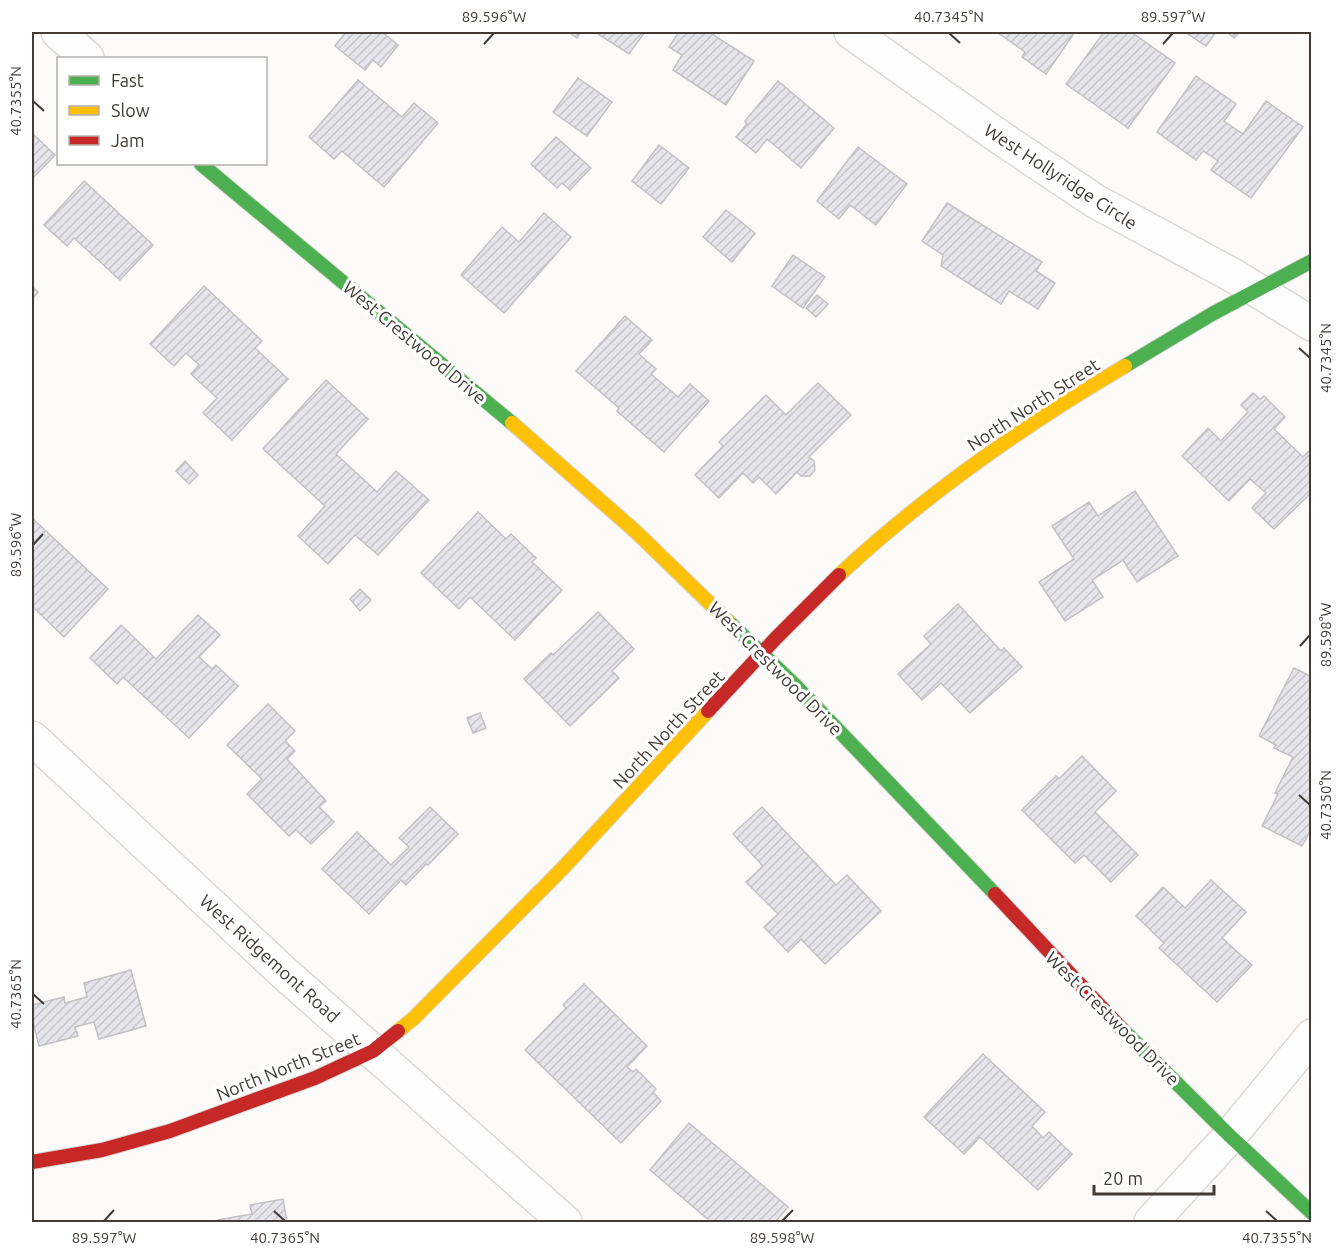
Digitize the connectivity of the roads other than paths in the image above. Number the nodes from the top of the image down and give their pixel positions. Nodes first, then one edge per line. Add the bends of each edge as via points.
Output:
1 (58, 32) edge
2 (851, 32) edge
3 (86, 57) edge
4 (202, 165) edge
5 (1311, 261) edge
6 (1258, 290) junction
7 (1311, 324) edge
8 (763, 653) junction
9 (32, 738) edge
10 (1311, 1036) edge
11 (372, 1051) junction
12 (1230, 1136) junction
13 (32, 1162) edge
14 (1311, 1213) edge
15 (565, 1222) edge
16 (1151, 1222) edge

1 - 3 street
2 - 6 street, West Hollyridge Circle via 1095,201
4 - 8 street, West Crestwood Drive via 584,484
5 - 6 street, North North Street
6 - 7 street, West Hollyridge Circle
6 - 8 street, North North Street via 1067,400 956,476 875,542
8 - 11 street, North North Street via 564,867 414,1018
8 - 12 street, West Crestwood Drive via 933,827 1098,1005
9 - 11 street, West Ridgemont Road
10 - 12 street
11 - 13 street, North North Street via 315,1078 170,1131 102,1150
11 - 15 street, West Ridgemont Road
12 - 14 street, West Crestwood Drive
12 - 16 street

